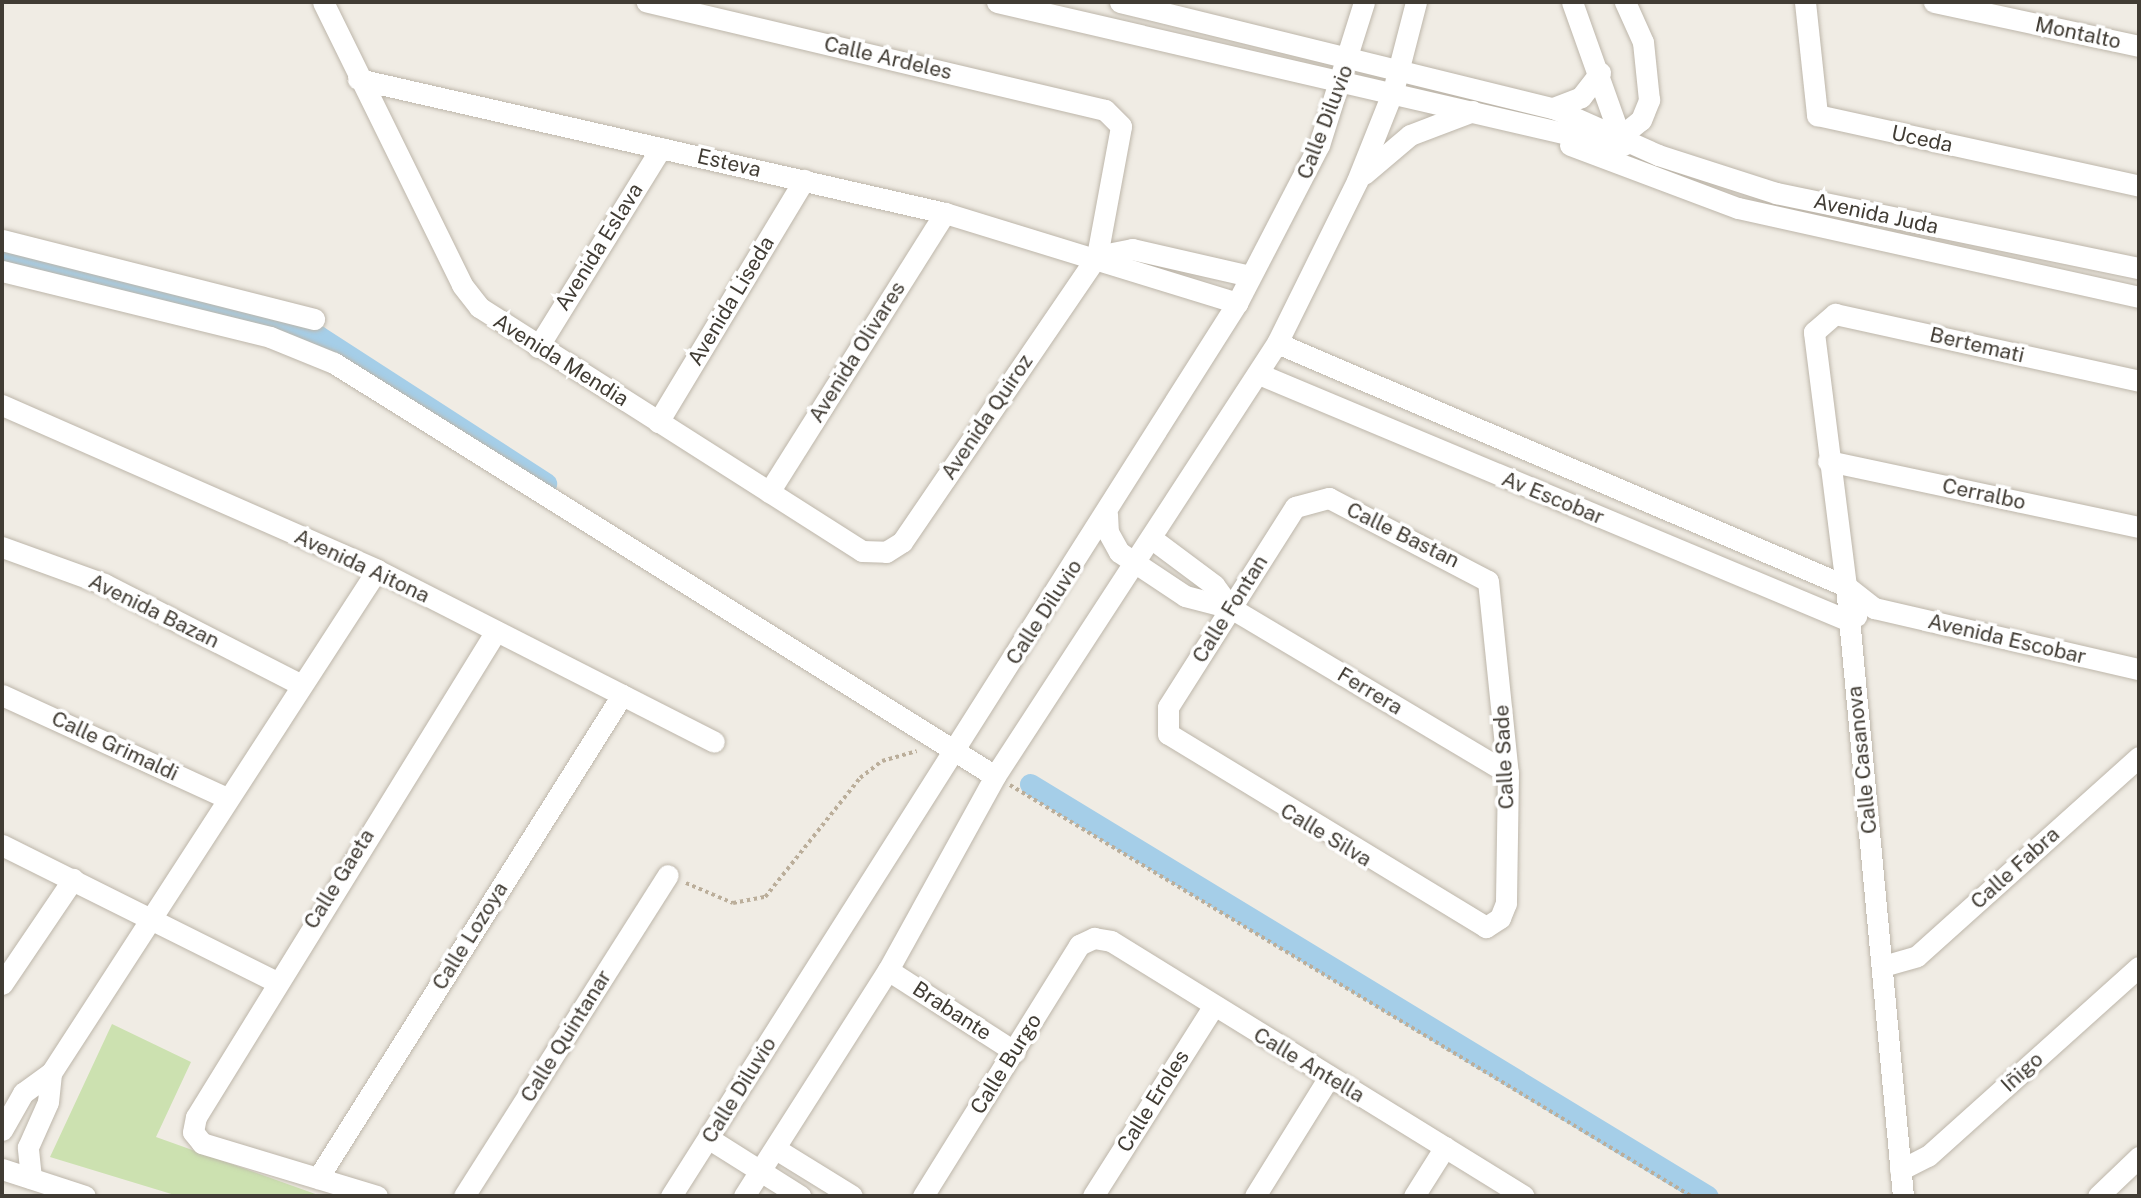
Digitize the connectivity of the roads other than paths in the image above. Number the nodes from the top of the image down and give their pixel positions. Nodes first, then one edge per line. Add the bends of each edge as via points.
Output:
1 (323, 2) edge
2 (647, 2) edge
3 (997, 2) edge
4 (1120, 2) edge
5 (1363, 2) edge
6 (1416, 2) edge
7 (1572, 2) edge
8 (1625, 2) edge
9 (1805, 2) edge
10 (1934, 2) edge
11 (2139, 46) edge
12 (1351, 56) junction
13 (1400, 68) junction
14 (1600, 73) junction
15 (358, 79) junction
16 (1344, 79) junction
17 (1393, 91) junction
18 (1649, 100) junction
19 (1553, 108) junction
20 (1486, 113) junction
21 (1620, 135) junction
22 (661, 148) junction
23 (1658, 155) junction
24 (804, 180) junction
25 (1357, 181) junction
26 (2139, 186) edge
27 (1738, 208) junction
28 (945, 213) junction
29 (2, 240) edge
30 (1097, 256) junction
31 (2139, 268) edge
32 (2, 271) edge
33 (1250, 276) junction
34 (2139, 297) edge
35 (1237, 303) junction
36 (314, 319) dead end
37 (1817, 324) joint
38 (1277, 343) junction
39 (538, 347) junction
40 (1259, 374) junction
41 (2139, 381) edge
42 (2, 405) edge
43 (659, 422) junction
44 (1828, 461) junction
45 (1608, 488) junction
46 (769, 492) junction
47 (1308, 499) joint
48 (1107, 514) junction
49 (1604, 519) junction
50 (2139, 527) edge
51 (1151, 538) junction
52 (2, 547) edge
53 (862, 551) joint
54 (1133, 561) junction
55 (377, 570) junction
56 (1846, 586) junction
57 (1490, 587) joint
58 (1231, 608) junction
59 (1874, 608) junction
60 (1847, 620) junction
61 (496, 631) junction
62 (2139, 669) edge
63 (302, 685) junction
64 (2, 695) edge
65 (622, 695) junction
66 (1166, 727) joint
67 (714, 742) dead end
68 (955, 752) junction
69 (2139, 757) edge
70 (1508, 774) junction
71 (995, 776) junction
72 (227, 798) junction
73 (2, 845) edge
74 (668, 875) road end
75 (73, 879) junction
76 (150, 915) junction
77 (1494, 922) joint
78 (1094, 938) joint
79 (1883, 967) junction
80 (2139, 967) edge
81 (888, 970) junction
82 (275, 981) junction
83 (2, 984) edge
84 (1213, 1007) junction
85 (1015, 1052) junction
86 (51, 1073) junction
87 (1329, 1077) junction
88 (2, 1130) edge
89 (708, 1138) junction
90 (1445, 1147) junction
91 (775, 1149) junction
92 (2139, 1157) edge
93 (2, 1169) edge
94 (1900, 1170) junction
95 (761, 1172) junction
96 (31, 1178) junction
97 (318, 1178) junction
98 (85, 1196) edge
99 (377, 1196) edge
100 (464, 1196) edge
101 (671, 1196) edge
102 (744, 1196) edge
103 (800, 1196) edge
104 (852, 1196) edge
105 (923, 1196) edge
106 (1093, 1196) edge
107 (1255, 1196) edge
108 (1414, 1196) edge
109 (1524, 1196) edge
110 (1903, 1196) edge
111 (2098, 1196) edge

1 - 15 street, Avenida Mendia
2 - 30 street, Calle Ardeles via 1105,110 1121,126
3 - 16 street, Avenida Juda
4 - 12 street, Avenida Juda
5 - 12 street, Calle Diluvio
6 - 13 street
7 - 14 street, Avenida Juda
8 - 18 street via 1643,42
9 - 26 street, Uceda via 1817,115
10 - 11 street, Montalto
12 - 13 street, Avenida Juda
12 - 16 street, Calle Diluvio
13 - 17 street
13 - 19 street, Avenida Juda
14 - 19 street via 1581,97
14 - 21 street, Avenida Juda
15 - 22 street, Esteva
15 - 39 street, Avenida Mendia via 462,285 495,320
16 - 17 street, Avenida Juda
16 - 33 street, Calle Diluvio via 1290,210
17 - 20 street, Avenida Juda
17 - 25 street
18 - 21 street via 1641,120
18 - 23 street
19 - 21 street, Avenida Juda
20 - 21 street, Avenida Juda via 1587,140
20 - 25 street via 1410,135
20 - 27 street, Avenida Juda
21 - 23 street, Avenida Juda
21 - 27 street, Avenida Juda via 1630,157
22 - 24 street, Esteva
22 - 39 street, Avenida Eslava
23 - 31 street, Avenida Juda via 1776,192
24 - 28 street, Esteva
24 - 43 street, Avenida Liseda
25 - 38 street
27 - 34 street, Avenida Juda
28 - 30 street, Esteva
28 - 46 street, Avenida Olivares
29 - 36 street
30 - 33 street, Esteva via 1132,249
30 - 35 street, Esteva via 1124,272
30 - 53 street, Avenida Quiroz via 902,542 886,552
32 - 68 street via 270,337 334,363
33 - 35 street, Calle Diluvio
35 - 48 street, Calle Diluvio
37 - 41 street, Bertemati via 1835,314
37 - 44 street, Calle Casanova
38 - 40 street
38 - 45 street
39 - 43 street, Avenida Mendia
40 - 49 street, Av Escobar
40 - 51 street
42 - 55 street, Avenida Aitona
43 - 46 street, Avenida Mendia
44 - 50 street, Cerralbo
44 - 56 street, Calle Casanova
45 - 49 street
45 - 56 street
46 - 53 street, Avenida Mendia
47 - 57 street, Calle Bastan via 1329,498 1479,572
47 - 58 street, Calle Fontan via 1295,507
48 - 54 street, Ferrera via 1112,542
48 - 68 street, Calle Diluvio
49 - 60 street, Av Escobar
51 - 54 street
51 - 58 street, Ferrera via 1214,585
52 - 63 street, Avenida Bazan via 104,584
54 - 58 street, Ferrera via 1185,596
54 - 71 street
55 - 61 street, Avenida Aitona
55 - 63 street
56 - 59 street
56 - 60 street, Calle Casanova
57 - 70 street, Calle Sade
58 - 66 street, Calle Fontan via 1168,707
58 - 70 street, Ferrera
59 - 60 street
59 - 62 street, Avenida Escobar
60 - 79 street, Calle Casanova
61 - 65 street, Avenida Aitona
61 - 82 street, Calle Gaeta
63 - 72 street
64 - 72 street, Calle Grimaldi
65 - 67 street, Avenida Aitona
65 - 97 street, Calle Lozoya
66 - 77 street, Calle Silva via 1180,746 1478,927
68 - 71 street
68 - 89 street, Calle Diluvio
69 - 79 street, Calle Fabra via 1917,956
70 - 77 street, Calle Sade via 1506,903
71 - 81 street
72 - 76 street
73 - 75 street
74 - 100 street, Calle Quintanar
75 - 76 street
75 - 83 street
76 - 82 street
76 - 86 street
78 - 84 street, Calle Antella via 1111,941
78 - 85 street, Calle Burgo via 1079,945
79 - 94 street, Calle Casanova
80 - 94 street, Iñigo via 1928,1156
81 - 85 street, Brabante
81 - 91 street
82 - 97 street, Calle Gaeta via 193,1132 202,1143
84 - 87 street, Calle Antella
84 - 106 street, Calle Eroles
85 - 105 street, Calle Burgo
86 - 88 street via 23,1093
86 - 96 street via 48,1102 28,1147
87 - 90 street, Calle Antella
87 - 107 street
89 - 95 street
89 - 101 street, Calle Diluvio
90 - 108 street
90 - 109 street, Calle Antella
91 - 95 street
91 - 104 street
92 - 111 street
93 - 96 street
94 - 110 street, Calle Casanova
95 - 102 street
95 - 103 street
96 - 98 street
97 - 99 street

